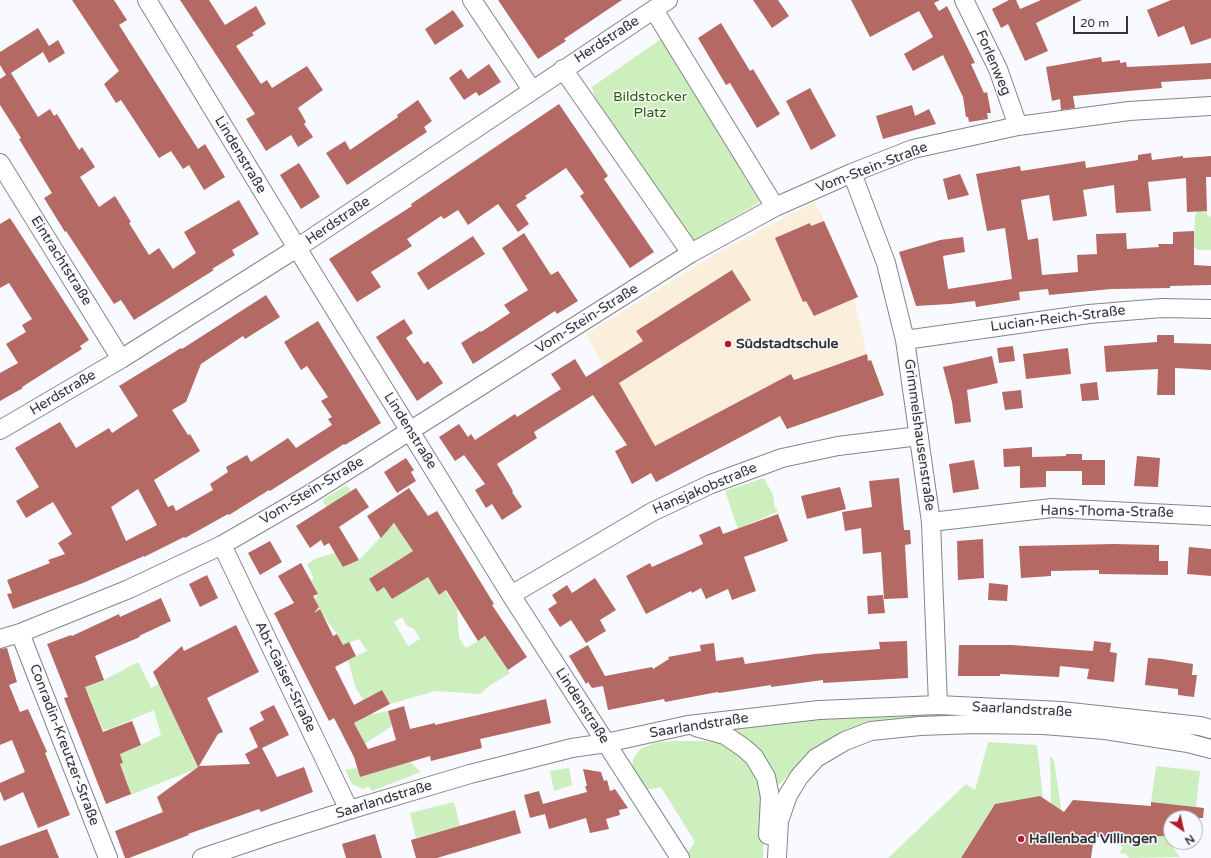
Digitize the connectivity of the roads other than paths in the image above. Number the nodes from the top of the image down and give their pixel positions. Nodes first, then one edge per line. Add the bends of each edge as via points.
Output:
1 (146, 0) edge
2 (472, 0) edge
3 (964, 0) edge
4 (661, 5) edge
5 (563, 69) junction
6 (532, 90) junction
7 (1211, 106) edge
8 (1018, 126) junction
9 (0, 163) edge
10 (852, 173) junction
11 (775, 207) junction
12 (297, 248) junction
13 (691, 253) junction
14 (1211, 309) edge
15 (905, 340) junction
16 (121, 359) junction
17 (0, 430) edge
18 (410, 431) junction
19 (919, 436) junction
20 (1211, 516) edge
21 (931, 522) junction
22 (222, 545) junction
23 (511, 595) junction
24 (20, 633) junction
25 (0, 639) edge
26 (938, 706) junction
27 (688, 725) junction
28 (1211, 729) edge
29 (606, 743) junction
30 (1211, 749) edge
31 (349, 810) junction
32 (108, 858) edge
33 (202, 858) edge
34 (680, 858) edge
35 (768, 858) edge
36 (777, 858) edge

1 - 12 street, Lindenstraße
2 - 6 street
3 - 8 street, Forlenweg via 998,69
4 - 5 street, Herdstraße
4 - 11 street
5 - 6 street, Herdstraße
5 - 13 street
6 - 12 street, Herdstraße
7 - 8 street, Vom-Stein-Straße via 1129,111
8 - 10 street, Vom-Stein-Straße via 913,150
9 - 16 street, Eintrachtstraße
10 - 11 street, Vom-Stein-Straße
10 - 15 street, Grimmelshausenstraße via 886,263
11 - 13 street, Vom-Stein-Straße
12 - 16 street, Herdstraße
12 - 18 street, Lindenstraße
13 - 18 street, Vom-Stein-Straße
14 - 15 street, Lucian-Reich-Straße via 1171,308 1089,314
15 - 19 street, Grimmelshausenstraße
16 - 17 street, Herdstraße
18 - 22 street, Vom-Stein-Straße via 310,494
18 - 23 street, Lindenstraße
19 - 21 street, Grimmelshausenstraße
19 - 23 street, Hansjakobstraße via 838,446 782,458 711,484 652,512
20 - 21 street, Hans-Thoma-Straße via 1052,508
21 - 26 street, Grimmelshausenstraße
22 - 24 street, Vom-Stein-Straße via 129,589
22 - 31 street, Abt-Gaiser-Straße
23 - 29 street, Lindenstraße
24 - 25 street, Vom-Stein-Straße
24 - 32 street, Conradin-Kreutzer-Straße
26 - 27 street, Saarlandstraße via 819,710
26 - 28 street, Saarlandstraße via 1061,711
27 - 29 street, Saarlandstraße
27 - 35 street via 725,735 754,757 766,777 770,798
29 - 31 street, Saarlandstraße via 572,748 478,772
29 - 34 street, Lindenstraße
30 - 36 street, Saarlandstraße via 1188,742 1105,730 1044,725 920,726 871,731 845,741 816,758 799,778 788,795 779,820
31 - 33 street, Saarlandstraße

